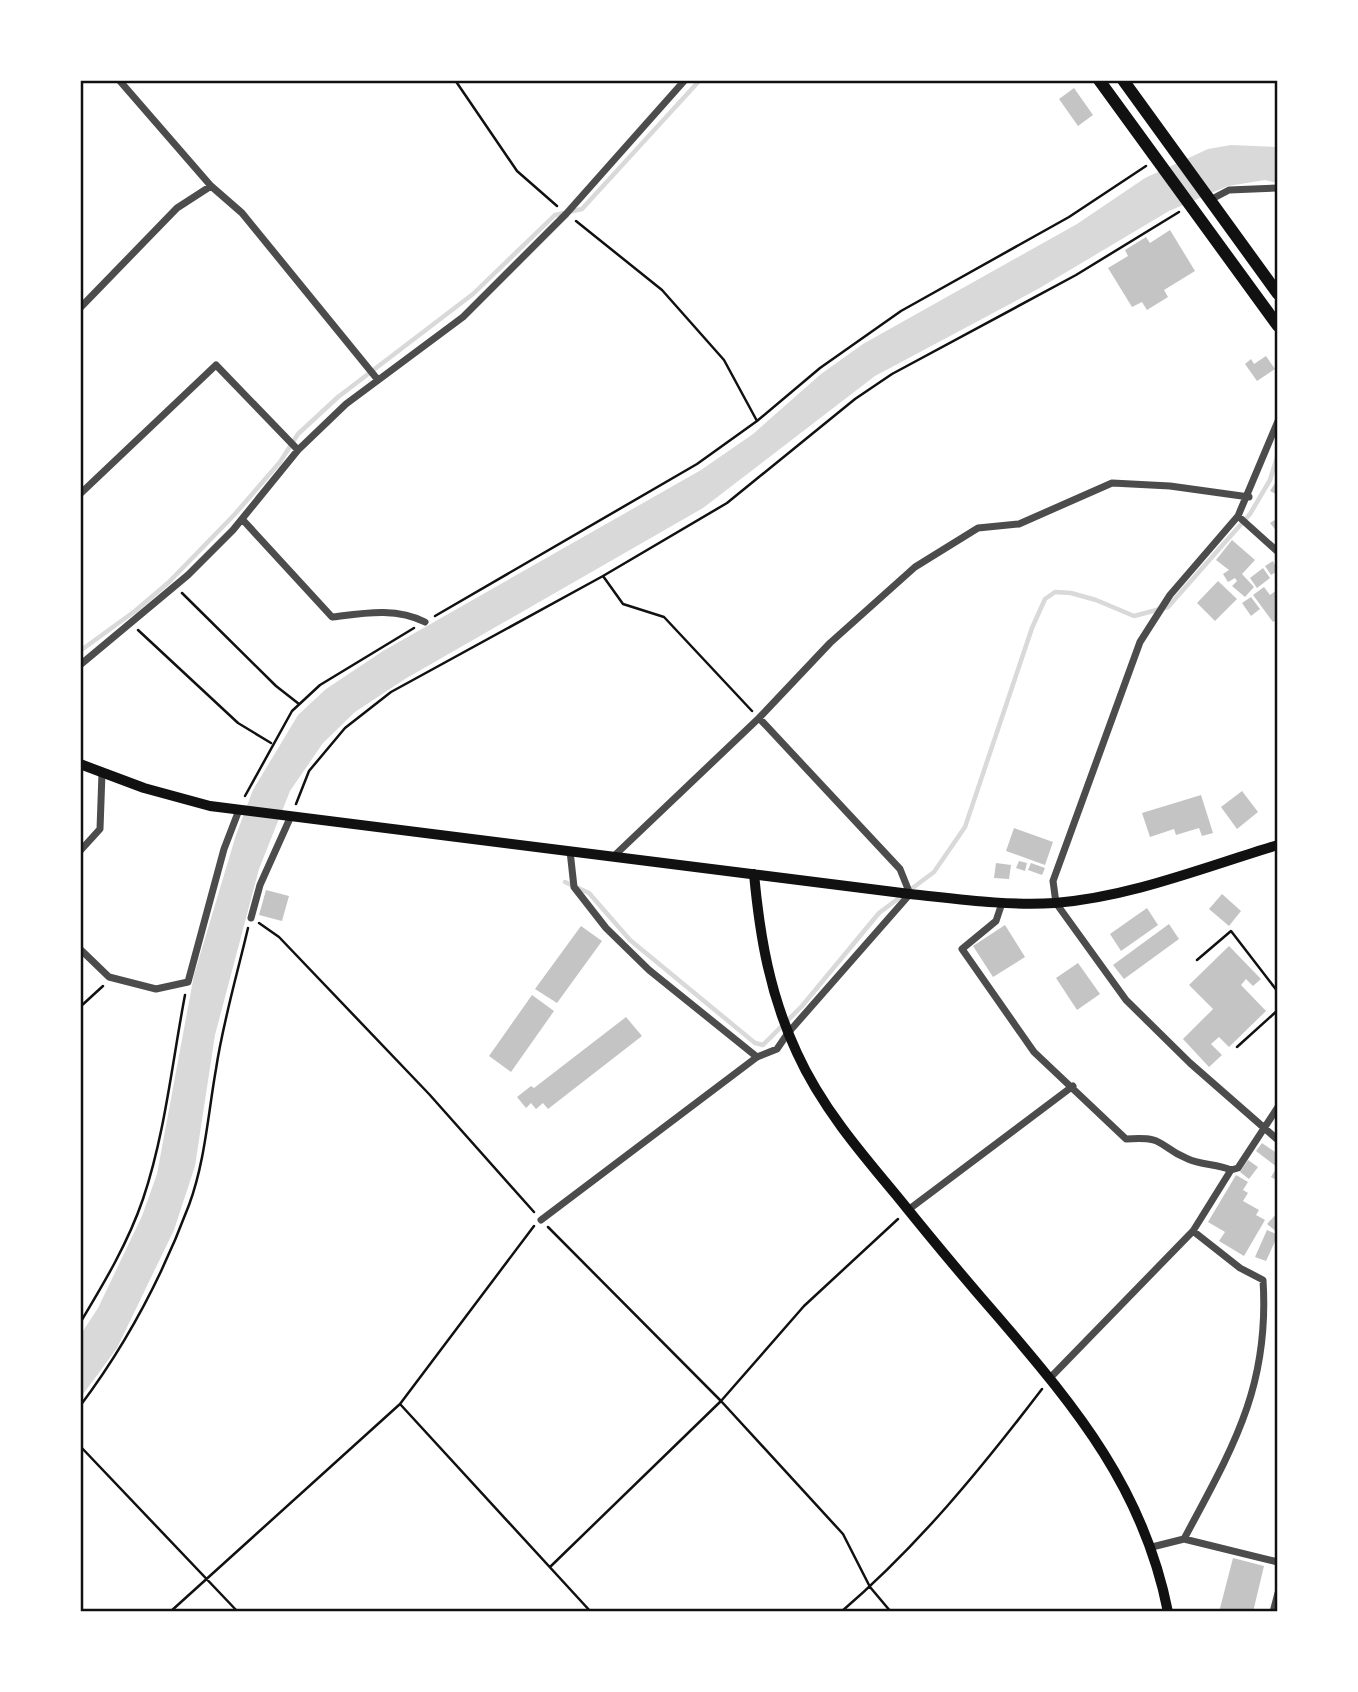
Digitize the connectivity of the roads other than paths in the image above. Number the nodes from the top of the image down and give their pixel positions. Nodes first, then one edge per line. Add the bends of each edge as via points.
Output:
1 (119, 80) edge
2 (685, 80) edge
3 (1099, 80) edge
4 (1123, 80) edge
5 (211, 186) junction
6 (1278, 188) edge
7 (1208, 197) junction
8 (1278, 294) edge
9 (80, 308) edge
10 (1278, 326) edge
11 (378, 380) junction
12 (1278, 421) edge
13 (298, 450) junction
14 (80, 495) edge
15 (1249, 497) junction
16 (1238, 516) junction
17 (242, 519) junction
18 (1278, 552) edge
19 (425, 622) road end
20 (80, 665) edge
21 (759, 718) junction
22 (80, 764) edge
23 (102, 774) junction
24 (241, 810) junction
25 (291, 817) junction
26 (1278, 845) edge
27 (570, 851) junction
28 (80, 852) edge
29 (614, 856) junction
30 (754, 874) junction
31 (910, 894) junction
32 (1003, 903) junction
33 (1056, 903) junction
34 (251, 918) road end
35 (80, 949) edge
36 (788, 1033) junction
37 (757, 1057) junction
38 (1073, 1086) junction
39 (1278, 1107) edge
40 (1263, 1128) junction
41 (1278, 1140) edge
42 (1231, 1170) junction
43 (908, 1210) junction
44 (541, 1220) road end
45 (1193, 1231) junction
46 (1050, 1378) junction
47 (1184, 1539) junction
48 (1152, 1547) junction
49 (1278, 1562) edge
50 (1278, 1593) edge
51 (1168, 1612) edge
52 (1273, 1612) edge

1 - 5 street
2 - 11 street via 566,214 463,317
3 - 10 main road
4 - 7 main road
5 - 9 street via 177,208
5 - 11 street via 242,213
6 - 7 street via 1229,190
7 - 8 main road
11 - 13 street
12 - 15 street
13 - 14 street via 216,365
13 - 17 street
15 - 16 street
15 - 21 street via 1112,483 1019,524 978,528 915,567 830,643
16 - 18 street
16 - 33 street via 1170,594 1140,642 1053,881
17 - 19 street via 332,617 386,612 409,614
17 - 20 street via 174,586
21 - 29 street
21 - 31 street via 900,869
22 - 23 main road
23 - 24 main road via 187,800
23 - 28 street via 100,829
24 - 25 main road
24 - 35 street via 224,849 188,982 156,989 109,977
25 - 27 main road
25 - 34 street via 260,885
26 - 33 main road via 1128,891
27 - 29 main road
27 - 37 street via 574,887 606,928 649,970
29 - 30 main road
30 - 31 main road
30 - 36 main road via 766,971
31 - 32 main road
31 - 36 street
32 - 33 main road
32 - 38 street via 996,922 962,949 1034,1052
33 - 40 street via 1126,1000
36 - 37 street via 777,1049
36 - 43 main road via 820,1095
37 - 44 street
38 - 42 street via 1126,1139 1153,1137 1188,1159
38 - 43 street
39 - 40 street
40 - 41 street
40 - 42 street via 1238,1168
42 - 45 street
43 - 46 main road
45 - 46 street
45 - 47 street via 1263,1280 1264,1298 1256,1380 1246,1417
46 - 48 main road via 1119,1476
47 - 48 street
47 - 49 street
48 - 51 main road
50 - 52 street

